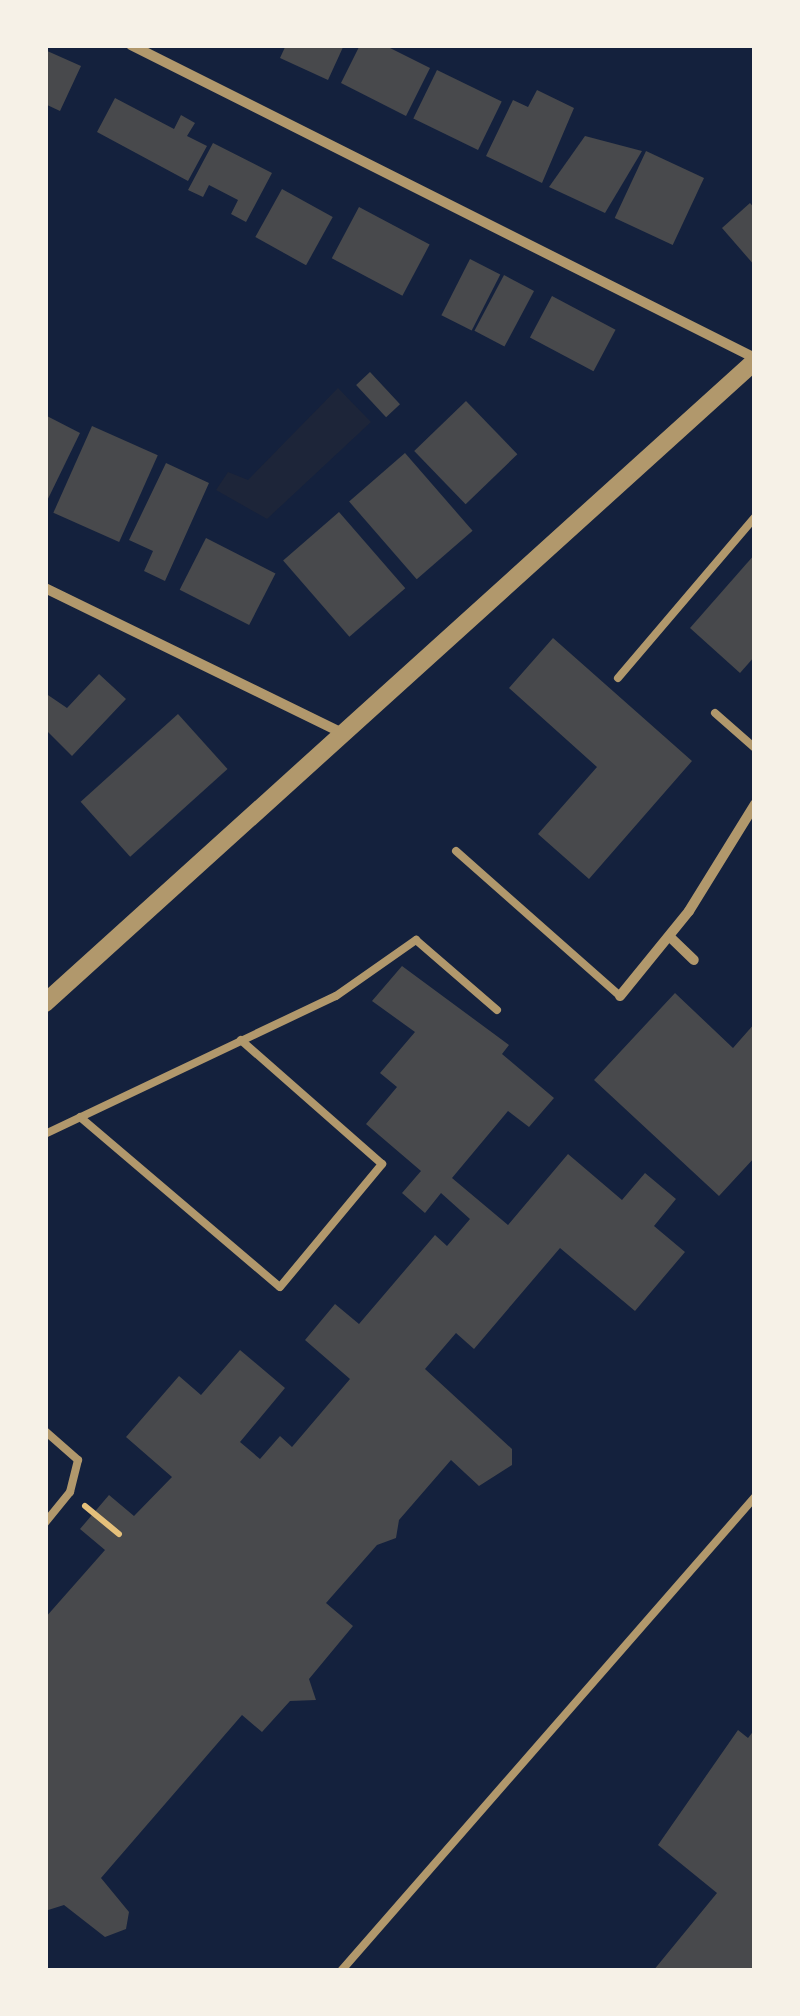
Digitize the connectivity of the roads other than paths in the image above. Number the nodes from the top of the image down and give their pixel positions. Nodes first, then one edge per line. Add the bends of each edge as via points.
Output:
1 (131, 45) edge
2 (755, 359) edge
3 (755, 517) edge
4 (45, 588) edge
5 (618, 678) dead end
6 (715, 714) dead end
7 (344, 734) junction
8 (755, 748) edge
9 (755, 804) edge
10 (456, 852) dead end
11 (670, 937) junction
12 (694, 960) dead end
13 (620, 996) joint
14 (45, 1003) edge
15 (497, 1010) dead end
16 (241, 1040) junction
17 (80, 1117) junction
18 (45, 1134) edge
19 (45, 1431) edge
20 (755, 1497) edge
21 (45, 1523) edge
22 (341, 1971) edge

1 - 2 street
2 - 7 street
3 - 5 lane
4 - 7 street
6 - 8 lane
7 - 14 street
9 - 11 street
10 - 13 lane
11 - 12 street
11 - 13 street
15 - 16 lane via 416,940 336,996
16 - 17 lane
16 - 17 lane via 382,1164 280,1287
17 - 18 lane
19 - 21 lane via 78,1460 70,1492
20 - 22 lane

